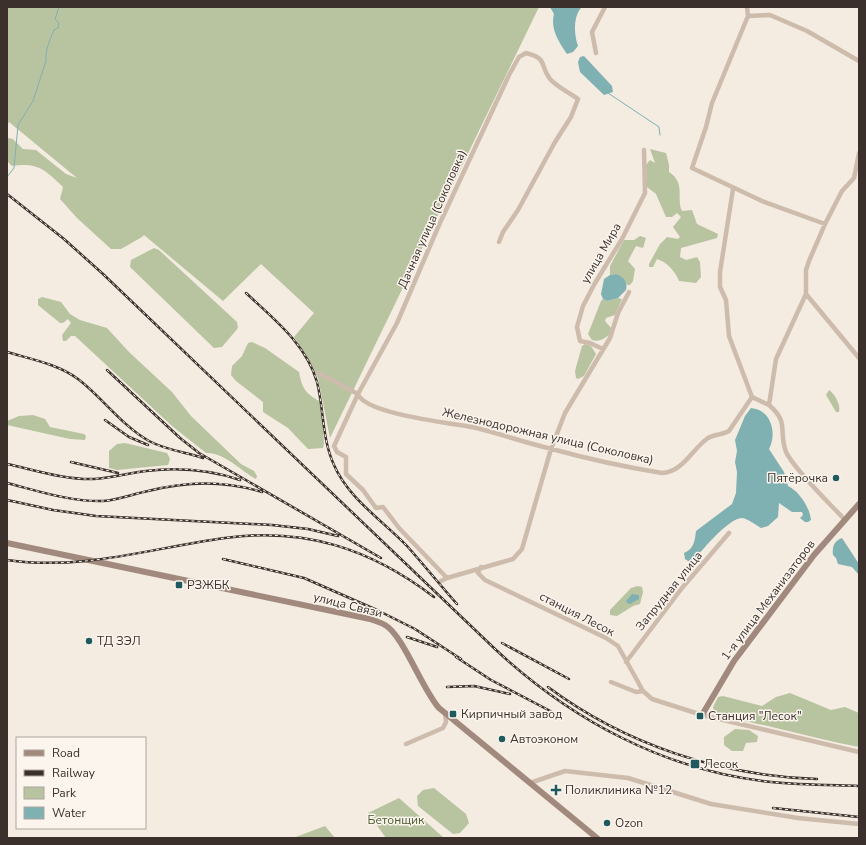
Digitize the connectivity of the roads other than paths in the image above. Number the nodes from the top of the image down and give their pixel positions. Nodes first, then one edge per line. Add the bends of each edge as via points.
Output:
1 (605, 7) edge
2 (747, 7) edge
3 (748, 16) junction
4 (596, 53) dead end
5 (859, 61) edge
6 (644, 150) dead end
7 (859, 153) edge
8 (854, 178) junction
9 (859, 181) edge
10 (734, 188) junction
11 (825, 224) junction
12 (499, 242) dead end
13 (629, 292) dead end
14 (806, 294) junction
15 (603, 349) junction
16 (859, 358) edge
17 (318, 373) dead end
18 (358, 394) junction
19 (752, 397) junction
20 (769, 405) junction
21 (551, 449) junction
22 (859, 504) edge
23 (844, 519) junction
24 (729, 533) dead end
25 (7, 543) edge
26 (482, 568) junction
27 (447, 578) junction
28 (441, 581) dead end
29 (626, 662) junction
30 (611, 682) dead end
31 (643, 691) junction
32 (445, 713) junction
33 (702, 715) junction
34 (406, 744) dead end
35 (859, 752) edge
36 (530, 783) junction
37 (859, 824) edge
38 (597, 838) edge

1 - 4 street via 592,32
2 - 3 street
3 - 5 street via 770,15 807,31
3 - 10 street via 712,102 692,168
6 - 15 street, улица Мира via 645,193 622,239 592,288 577,327 580,341
7 - 8 street
8 - 9 street
8 - 11 street via 842,191
10 - 11 street
10 - 19 street via 720,272 720,287 726,300 729,336
11 - 14 street via 806,270
12 - 18 street, Дачная улица (Соколовка) via 555,142 572,117 578,99 550,78 542,60 526,53 519,57 509,75 396,324
13 - 15 street
14 - 16 street
14 - 20 street via 776,359
15 - 21 street via 565,413
17 - 18 street, Железнодорожная улица (Соколовка)
18 - 21 street, Железнодорожная улица (Соколовка) via 368,404 384,410 474,428
18 - 27 street, Дачная улица (Соколовка) via 334,446 337,452 346,457 346,474 363,490 376,508 383,507 399,528
19 - 20 street
19 - 21 street, Железнодорожная улица (Соколовка) via 729,432 716,434 707,439 677,469 669,472 653,471
20 - 23 street via 782,420 784,441 791,460
21 - 26 street via 522,549 512,559
22 - 23 street, 1-я улица Механизаторов
23 - 33 street, 1-я улица Механизаторов via 734,661
24 - 29 street, Запрудная улица via 682,588
25 - 32 street, улица Связи via 363,618 385,625 398,637 430,698
26 - 27 street
26 - 29 street, станция Лесок via 478,573 485,580 606,638 618,646
27 - 28 street
29 - 31 street, станция Лесок
30 - 31 street via 636,692
31 - 33 street, станция Лесок via 652,699
32 - 34 street via 446,722 443,728
32 - 36 street, улица Связи
33 - 35 street, станция Лесок
36 - 37 street via 565,771 628,778 711,804 798,818
36 - 38 street, улица Связи

